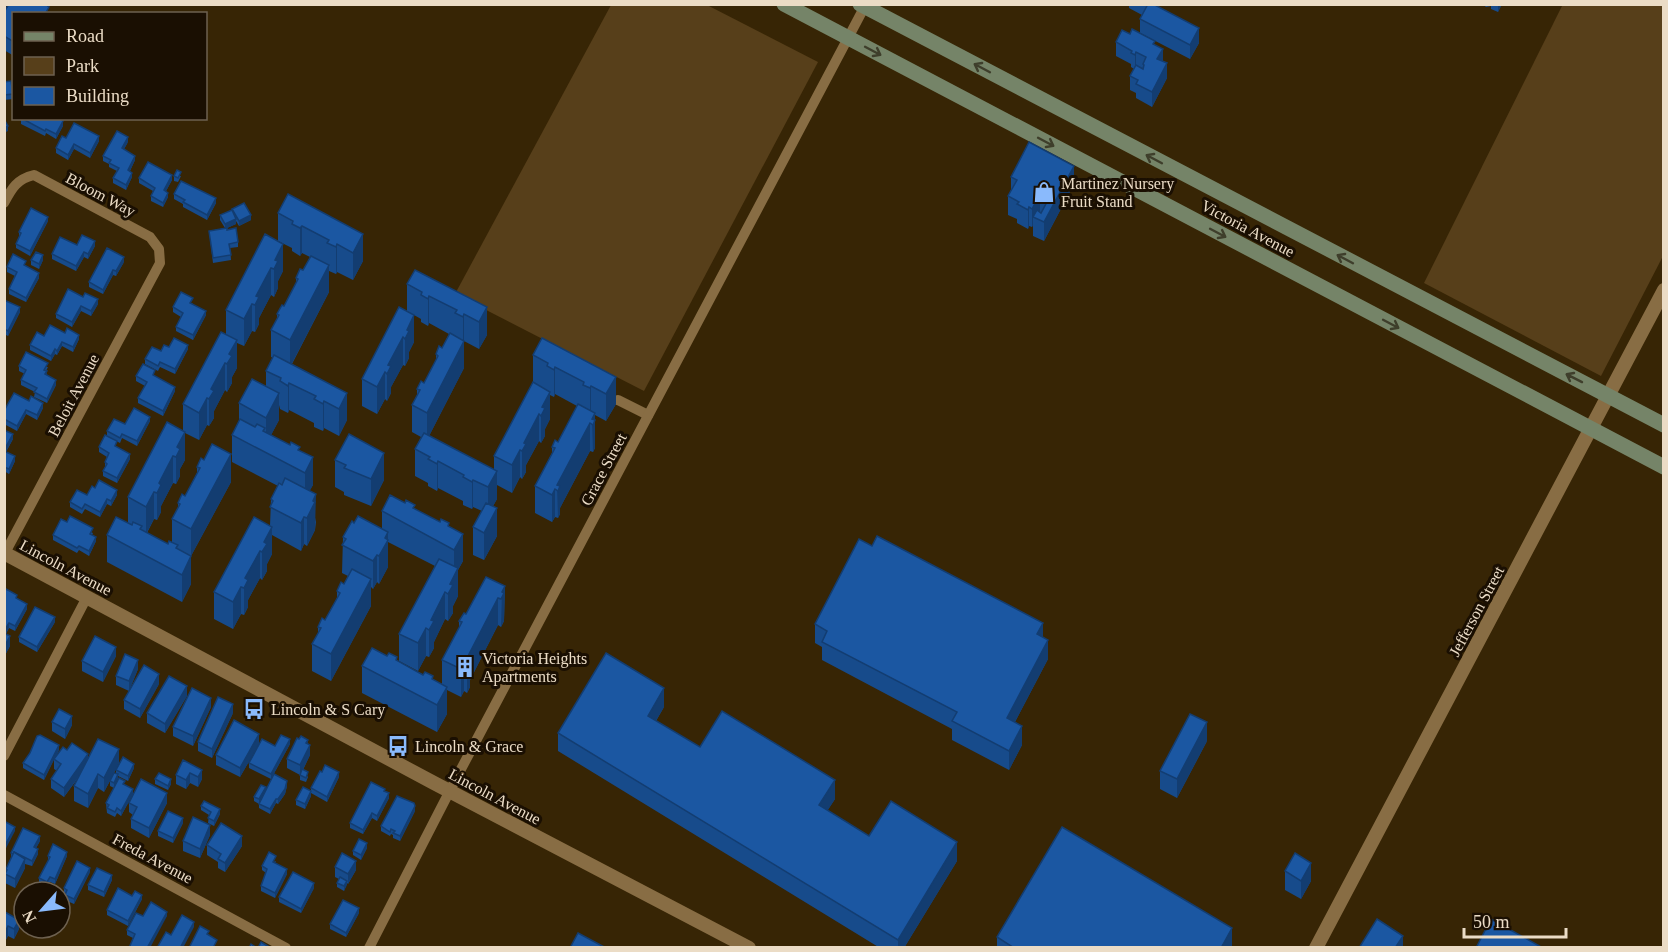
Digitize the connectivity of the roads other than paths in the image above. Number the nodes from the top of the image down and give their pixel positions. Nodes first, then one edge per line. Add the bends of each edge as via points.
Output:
1 (784, 4) edge
2 (864, 5) edge
3 (848, 38) junction
4 (4, 203) edge
5 (159, 249) joint
6 (1664, 290) edge
7 (1608, 395) junction
8 (618, 400) dead end
9 (648, 415) junction
10 (1664, 425) edge
11 (1590, 428) junction
12 (1664, 467) edge
13 (5, 553) edge
14 (87, 597) junction
15 (4, 756) edge
16 (450, 791) junction
17 (4, 795) edge
18 (286, 948) edge
19 (369, 948) edge
20 (749, 948) edge
21 (1316, 948) edge

1 - 3 main road, Victoria Avenue
2 - 3 street, Grace Street
7 -> 2 main road, Victoria Avenue
3 - 9 street, Grace Street
3 -> 11 main road, Victoria Avenue
4 - 5 street, Bloom Way via 13,186 34,175 150,237
5 - 13 street, Beloit Avenue via 160,263
6 - 7 street, Jefferson Street
7 - 10 main road, Victoria Avenue
7 - 11 street, Jefferson Street
8 - 9 street
9 - 16 street, Grace Street
11 - 12 main road, Victoria Avenue
11 - 21 street, Jefferson Street
13 - 14 street, Lincoln Avenue
14 - 15 street
14 - 16 street, Lincoln Avenue
16 - 19 street, Grace Street
16 - 20 street, Lincoln Avenue
17 - 18 street, Freda Avenue

